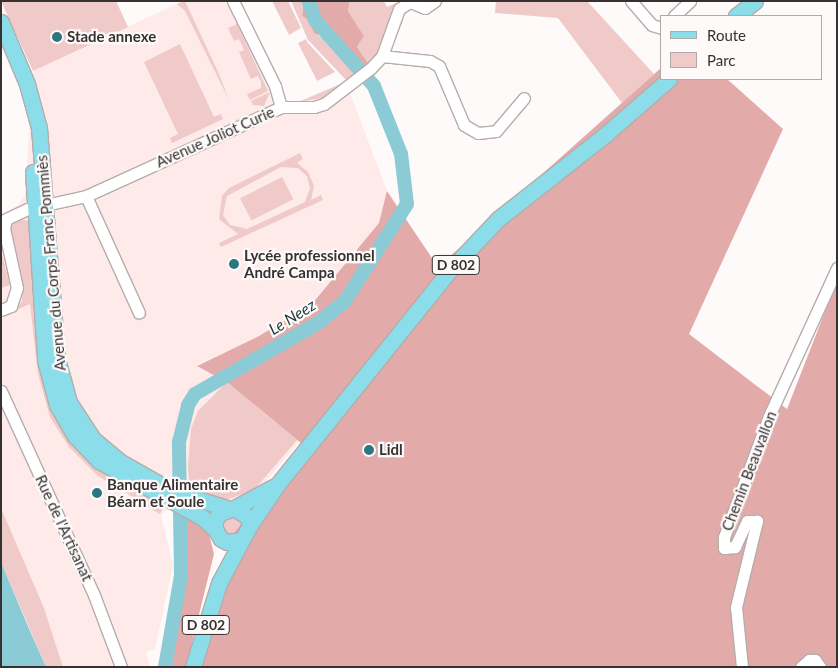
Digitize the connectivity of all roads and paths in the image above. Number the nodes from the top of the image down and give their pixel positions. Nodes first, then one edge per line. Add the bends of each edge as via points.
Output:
1 (233, 1) edge
2 (435, 1) edge
3 (631, 1) edge
4 (690, 1) edge
5 (755, 1) edge
6 (408, 2) edge
7 (675, 15) edge
8 (737, 15) edge
9 (1, 22) edge
10 (660, 27) edge
11 (1, 45) edge
12 (382, 56) junction
13 (668, 80) edge
14 (524, 98) dead end
15 (281, 107) junction
16 (86, 196) junction
17 (40, 205) junction
18 (837, 268) edge
19 (1, 310) edge
20 (139, 313) dead end
21 (1, 391) edge
22 (277, 485) junction
23 (192, 506) junction
24 (231, 508) junction
25 (250, 525) junction
26 (218, 534) junction
27 (241, 540) junction
28 (219, 583) junction
29 (121, 667) edge
30 (193, 667) edge
31 (742, 667) edge
32 (801, 667) edge
33 (820, 667) edge

1 - 15 street, Avenue Joliot Curie
2 - 6 street via 425,8
3 - 10 street via 652,25
4 - 7 street
5 - 8 main road
6 - 12 street via 400,9
9 - 17 main road, Avenue du Corps Franc Pommiès via 35,111
11 - 17 main road, Avenue du Corps Franc Pommiès via 27,119
12 - 14 street via 430,61 439,66 464,125 478,133 496,131
12 - 15 street via 344,91 314,107
13 - 22 main road, D 802 via 619,124 498,219 449,271
15 - 16 street, Avenue Joliot Curie
16 - 17 street, Avenue Joliot Curie
16 - 20 street
17 - 19 street via 6,219 4,228 17,288 11,306
17 - 23 main road, Avenue du Corps Franc Pommiès via 45,360 57,405 75,436 99,461
18 - 31 street, Chemin Beauvallon via 769,416 724,537 724,548 735,547 747,521 757,521 736,607
21 - 29 street, Rue de l'Artisanat via 94,595
22 - 24 main road, D 802
22 - 25 main road, D 802
23 - 24 main road, Avenue du Corps Franc Pommiès
23 - 26 main road, Avenue du Corps Franc Pommiès
24 - 25 main road via 248,517
24 - 26 main road via 215,520
25 - 27 main road
26 - 27 main road via 234,543
26 - 28 main road, D 802
27 - 28 main road, D 802
28 - 30 main road, D 802
32 - 33 street via 809,660 815,660

